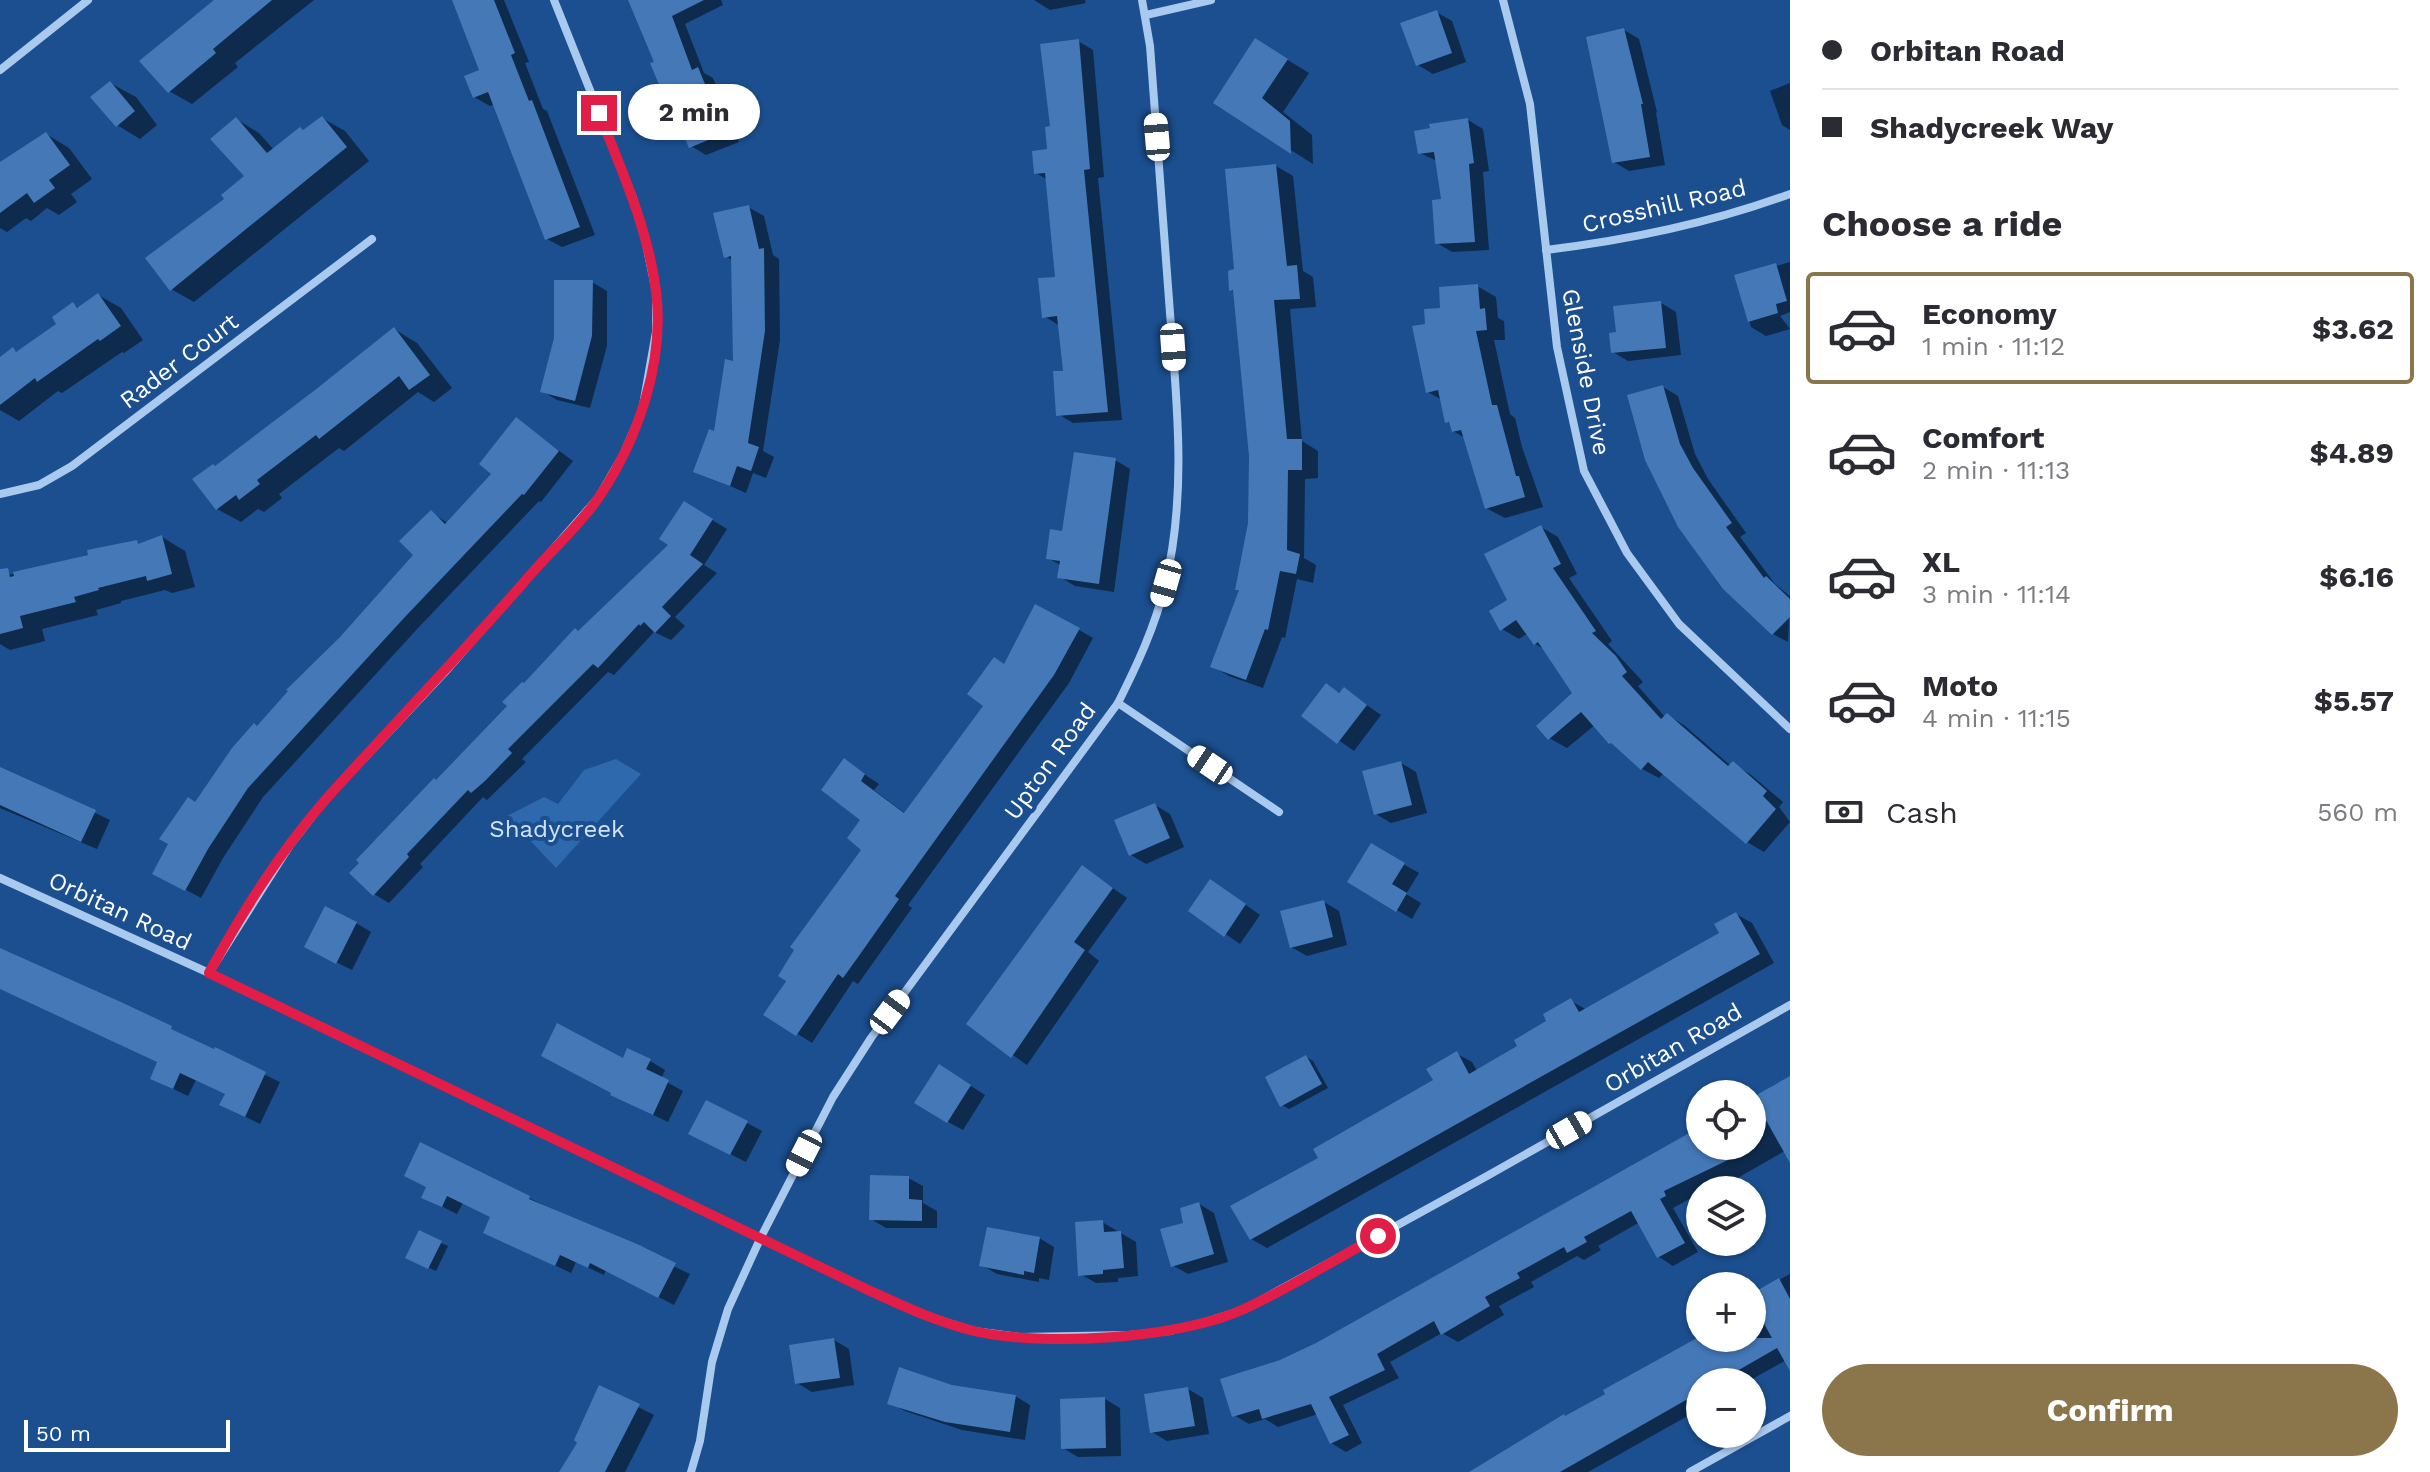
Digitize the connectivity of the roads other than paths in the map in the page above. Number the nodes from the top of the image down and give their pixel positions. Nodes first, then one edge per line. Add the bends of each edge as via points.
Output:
1 (88, 0) edge
2 (554, 0) edge
3 (1142, 0) edge
4 (1211, 0) edge
5 (1503, 0) edge
6 (1146, 15) junction
7 (0, 70) edge
8 (1790, 194) edge
9 (372, 239) dead end
10 (1546, 250) junction
11 (0, 494) edge
12 (1118, 703) junction
13 (1790, 729) edge
14 (1279, 812) dead end
15 (0, 878) edge
16 (209, 973) junction
17 (1790, 1005) edge
18 (761, 1237) junction
19 (1790, 1416) edge
20 (691, 1472) edge
21 (1690, 1472) edge

1 - 7 street
2 - 16 street via 645,239 656,292 656,332 642,411 598,498 325,800 282,856
3 - 6 street, Upton Road
4 - 6 street
5 - 10 street, Glenside Drive via 1530,104
6 - 12 street, Upton Road via 1180,437 1178,493 1158,612
8 - 10 street, Crosshill Road via 1687,226
9 - 11 street, Rader Court via 72,466 39,485
10 - 13 street, Glenside Drive via 1570,414 1584,471 1607,517 1679,624
12 - 14 street
12 - 18 street, Upton Road via 871,1038 833,1097
15 - 16 street, Orbitan Road
16 - 18 street, Orbitan Road
17 - 18 street, Orbitan Road via 1243,1310 1170,1331 1044,1338 974,1331 878,1295
18 - 20 street, Upton Road via 728,1309 712,1362
19 - 21 street

